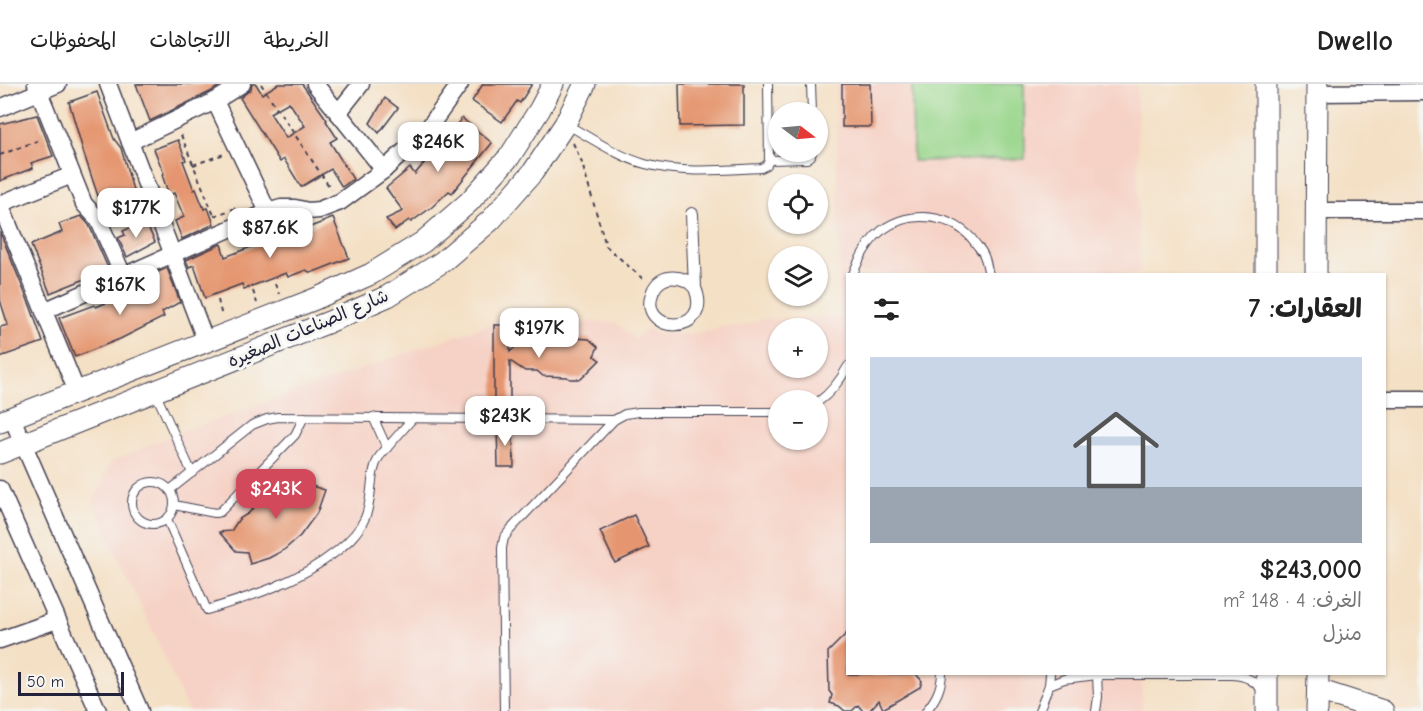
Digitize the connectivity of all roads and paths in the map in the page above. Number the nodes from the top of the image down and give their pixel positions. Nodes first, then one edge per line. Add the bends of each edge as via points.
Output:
1 (58, 84) edge
2 (108, 84) edge
3 (242, 84) edge
4 (261, 84) edge
5 (315, 84) edge
6 (361, 84) edge
7 (460, 84) edge
8 (553, 84) edge
9 (585, 84) edge
10 (768, 84) edge
11 (811, 84) edge
12 (1266, 84) edge
13 (38, 88) edge
14 (1317, 88) edge
15 (1423, 92) edge
16 (216, 101) junction
17 (768, 102) edge
18 (812, 102) edge
19 (0, 108) edge
20 (338, 113) junction
21 (175, 121) junction
22 (565, 124) junction
23 (56, 133) junction
24 (130, 142) junction
25 (238, 148) junction
26 (0, 155) edge
27 (768, 162) edge
28 (193, 165) junction
29 (384, 170) junction
30 (72, 175) junction
31 (340, 202) junction
32 (0, 204) edge
33 (1317, 211) junction
34 (1423, 211) edge
35 (268, 212) junction
36 (692, 214) dead end
37 (221, 232) junction
38 (172, 253) junction
39 (854, 273) edge
40 (989, 273) edge
41 (1266, 273) edge
42 (1316, 273) edge
43 (123, 275) junction
44 (695, 288) junction
45 (654, 289) junction
46 (44, 310) junction
47 (206, 342) junction
48 (846, 370) edge
49 (154, 391) junction
50 (77, 392) junction
51 (828, 394) edge
52 (1386, 399) edge
53 (1423, 399) edge
54 (768, 412) edge
55 (304, 417) junction
56 (373, 417) junction
57 (413, 418) junction
58 (6, 420) edge
59 (614, 420) junction
60 (23, 444) junction
61 (387, 448) junction
62 (0, 453) edge
63 (192, 473) junction
64 (0, 489) edge
65 (170, 490) junction
66 (174, 505) junction
67 (167, 519) junction
68 (57, 620) junction
69 (0, 640) edge
70 (942, 675) edge
71 (1050, 675) edge
72 (1097, 675) junction
73 (1318, 682) edge
74 (1049, 685) junction
75 (1267, 692) edge
76 (98, 711) edge
77 (140, 711) edge
78 (504, 711) edge
79 (926, 711) edge
80 (1039, 711) edge
81 (1096, 711) edge
82 (1317, 711) edge
83 (1383, 711) edge

1 - 13 street
2 - 24 street
3 - 16 street
4 - 31 path
5 - 20 street
6 - 20 street
7 - 29 street via 427,130
8 - 47 street, شارع الصناعات الصغيره via 510,156 469,202 423,242 371,274
9 - 22 street, شارع الصناعات الصغيره
10 - 17 lane
11 - 18 lane
12 - 41 street
13 - 19 street
13 - 23 street
14 - 15 street
14 - 33 street
16 - 21 street
16 - 25 street
20 - 29 street
21 - 24 street
21 - 28 path
22 - 27 lane via 643,164 674,170 761,168
22 - 45 path via 581,160 606,246
22 - 49 street, شارع الصناعات الصغيره via 533,172 498,212 442,262 388,296
23 - 26 path
23 - 30 street
24 - 38 street
25 - 28 path
25 - 35 street
28 - 37 path
29 - 31 street
30 - 32 street
30 - 43 street via 84,204 98,219
31 - 35 street via 308,212 281,208
32 - 46 street
33 - 34 street
33 - 42 street
35 - 37 street
36 - 44 street
37 - 38 street
38 - 43 street
38 - 47 street
39 - 40 lane via 864,251 880,232 902,219 926,216 950,222 970,236 984,256
43 - 46 street
44 - 45 street via 675,277 659,282
44 - 45 street via 698,307 694,316 676,325 655,316 651,300
46 - 50 street
47 - 50 street, شارع الصناعات الصغيره
48 - 51 lane
49 - 60 street, شارع الصناعات الصغيره
49 - 63 lane
50 - 58 street, شارع الصناعات الصغيره
52 - 53 street
54 - 59 lane via 639,412
55 - 56 lane
55 - 63 lane via 260,422
55 - 66 lane via 295,435 220,512
56 - 57 lane
56 - 61 lane
57 - 59 lane
57 - 61 lane
58 - 60 street
59 - 78 lane via 504,538
60 - 62 street, شارع الصناعات الصغيره
60 - 77 street
61 - 67 lane via 374,469 368,513 351,540 304,573 247,598 207,610
63 - 65 lane
64 - 68 street
65 - 66 lane
65 - 67 lane via 160,483 147,482 136,489 131,501 134,513 143,522 155,524
66 - 67 lane
68 - 69 street
68 - 76 street
70 - 79 lane via 941,687
71 - 74 lane
72 - 74 lane
72 - 75 lane via 1243,676
72 - 81 lane
73 - 82 street
73 - 83 street
74 - 80 lane

